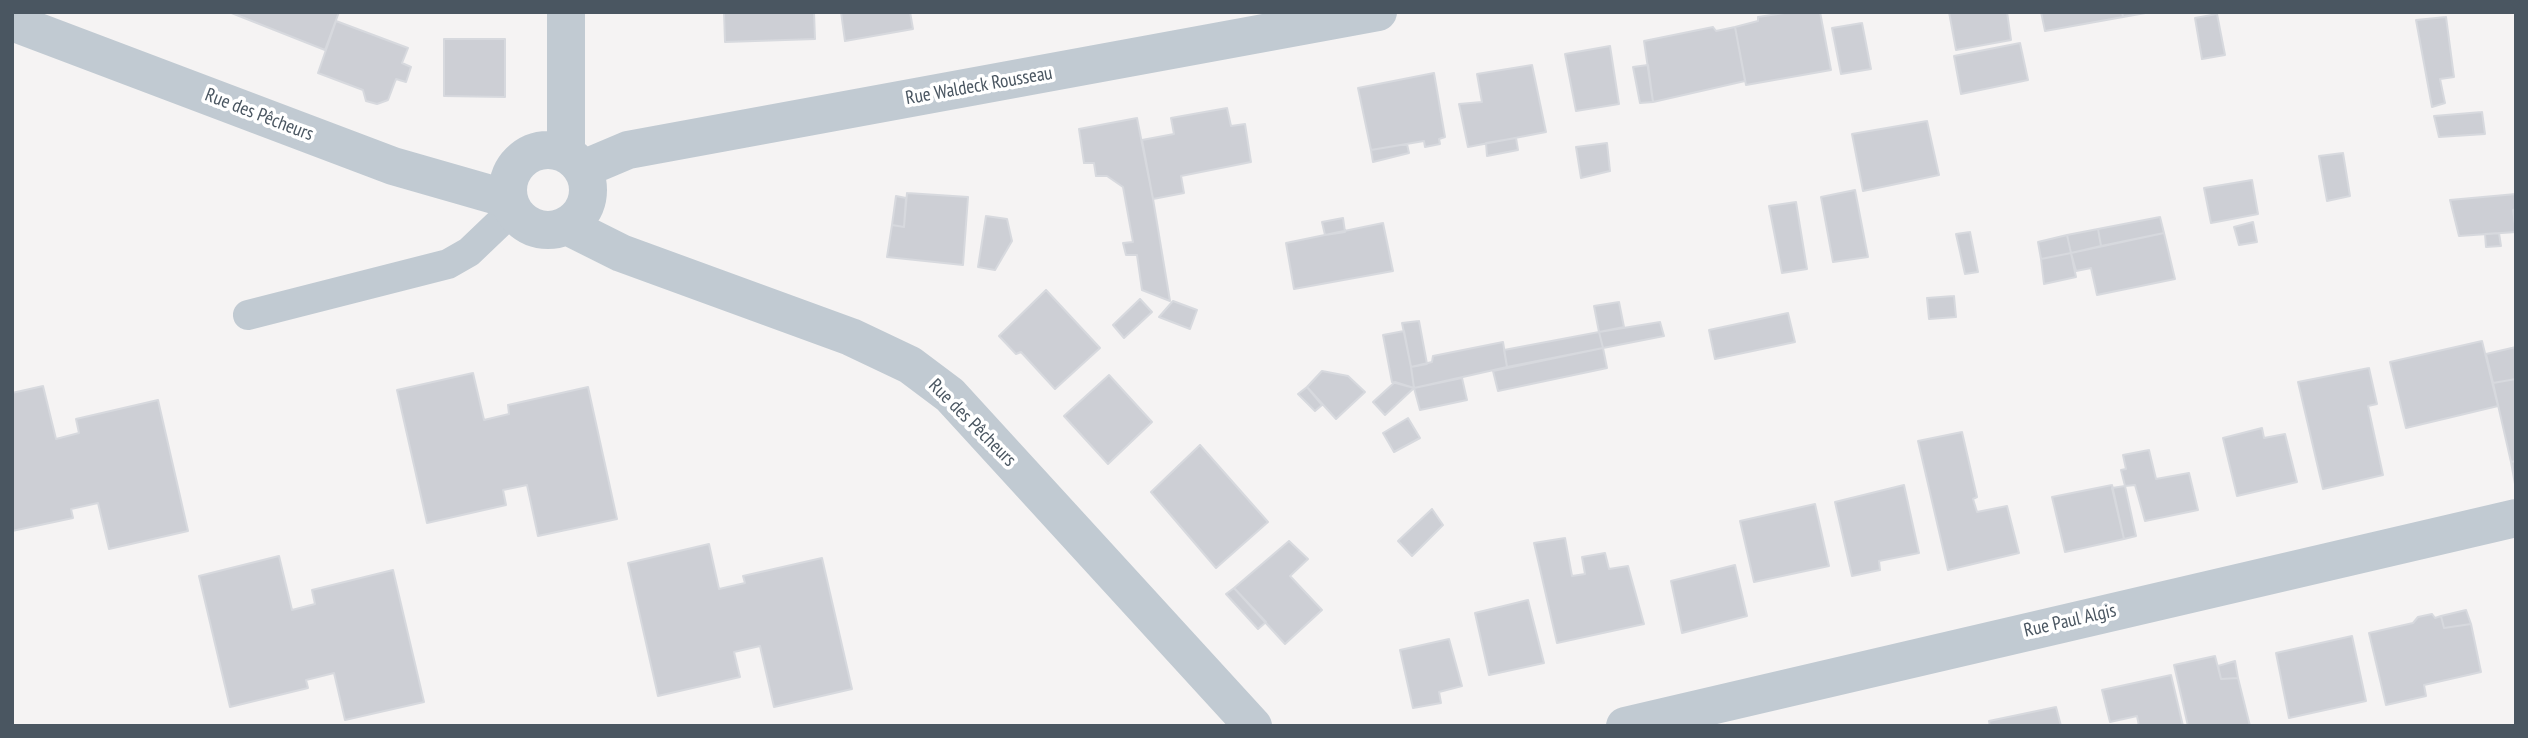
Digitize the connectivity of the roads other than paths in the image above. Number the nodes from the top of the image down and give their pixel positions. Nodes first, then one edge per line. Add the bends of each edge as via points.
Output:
1 (566, 12) edge
2 (1378, 12) edge
3 (12, 22) edge
4 (574, 161) junction
5 (510, 205) junction
6 (567, 226) junction
7 (248, 315) dead end
8 (2516, 518) edge
9 (1253, 726) edge
10 (1625, 726) edge

1 - 4 street
2 - 4 street, Rue Waldeck Rousseau
3 - 5 street, Rue des Pêcheurs via 393,166
4 - 5 street via 540,150 518,163 510,174
4 - 6 street via 589,193 585,206
5 - 6 street via 521,220 543,230
5 - 7 lane via 469,252 448,264
6 - 9 street, Rue des Pêcheurs via 621,253 851,337 910,365 950,395
8 - 10 street, Rue Paul Algis

